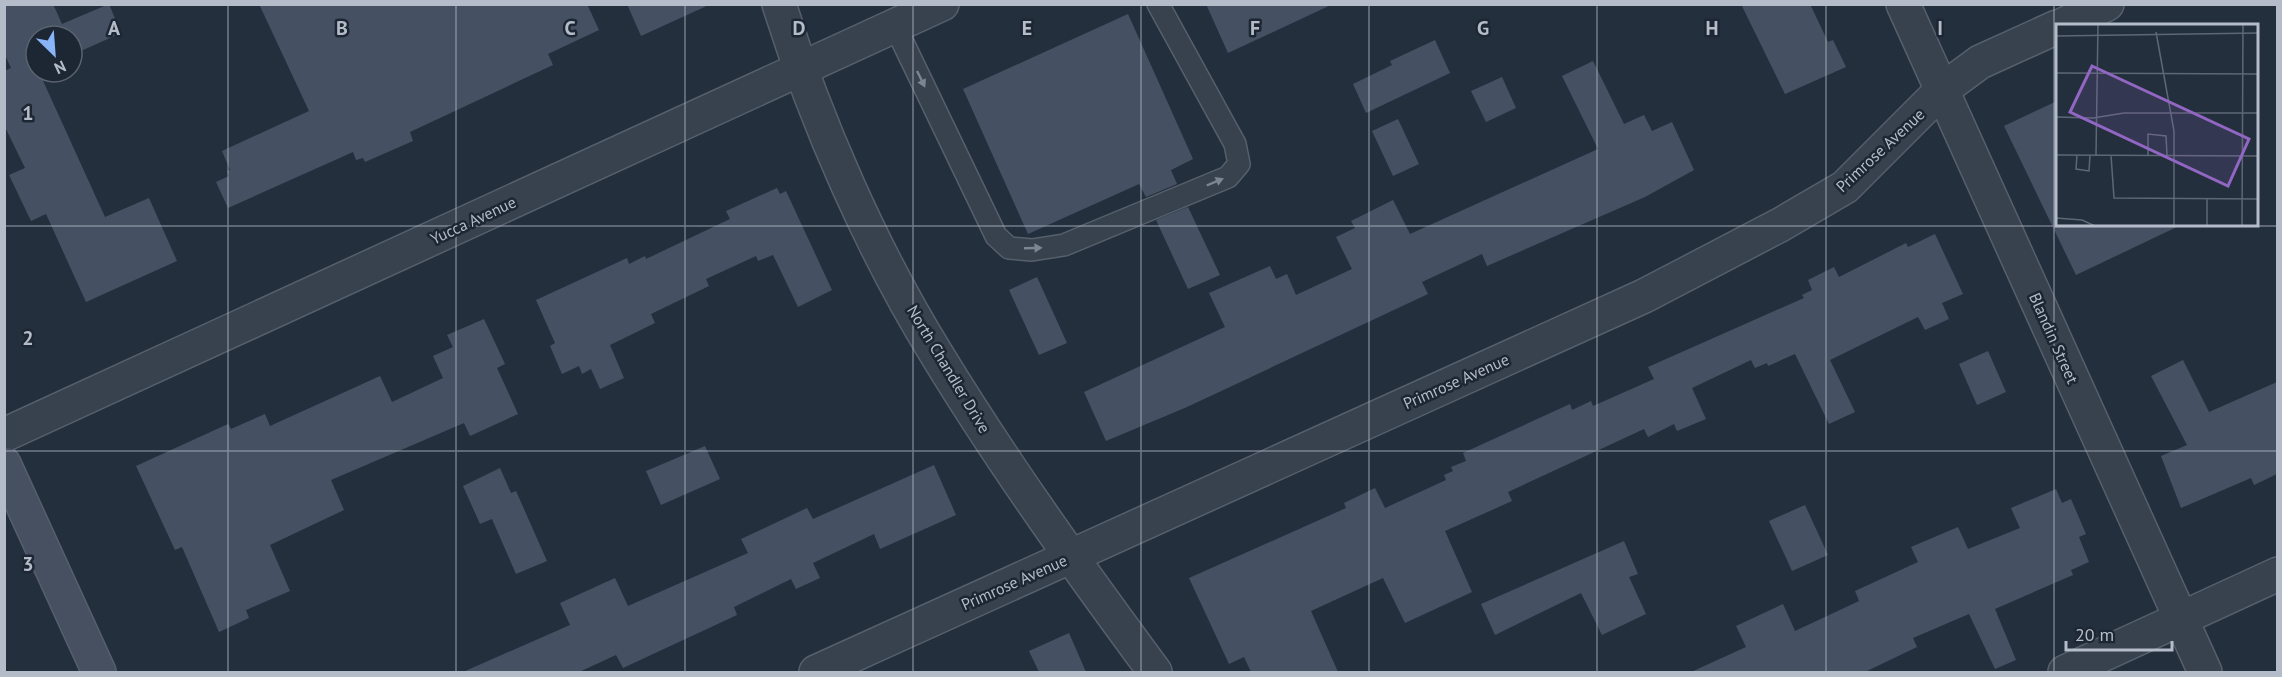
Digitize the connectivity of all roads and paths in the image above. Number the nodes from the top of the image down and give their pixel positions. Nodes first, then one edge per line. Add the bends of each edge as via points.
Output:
1 (779, 4) edge
2 (942, 4) edge
3 (1158, 4) edge
4 (1903, 4) edge
5 (2107, 4) edge
6 (2063, 24) edge
7 (895, 26) junction
8 (2056, 27) edge
9 (799, 70) junction
10 (1942, 90) junction
11 (4, 435) edge
12 (4, 464) edge
13 (1070, 557) junction
14 (2277, 574) edge
15 (2181, 619) junction
16 (99, 672) edge
17 (816, 672) edge
18 (1155, 672) edge
19 (2065, 672) edge
20 (2205, 672) edge

1 - 9 street, North Chandler Drive
2 - 7 street, Yucca Avenue
7 -> 3 lane via 996,236 1009,248 1032,250 1065,245 1228,177 1239,164 1236,144
4 - 10 street, Blandin Street
5 - 6 street, Primrose Avenue
7 - 9 street, Yucca Avenue
8 - 10 street, Primrose Avenue via 1980,62
9 - 11 street, Yucca Avenue
9 - 13 street, North Chandler Drive via 871,233 936,354
10 - 13 street, Primrose Avenue via 1845,187 1780,225 1644,296
10 - 15 street, Blandin Street
12 - 16 main road
13 - 17 street, Primrose Avenue
13 - 18 street, North Chandler Drive
14 - 15 street
15 - 19 street
15 - 20 street, Blandin Street

